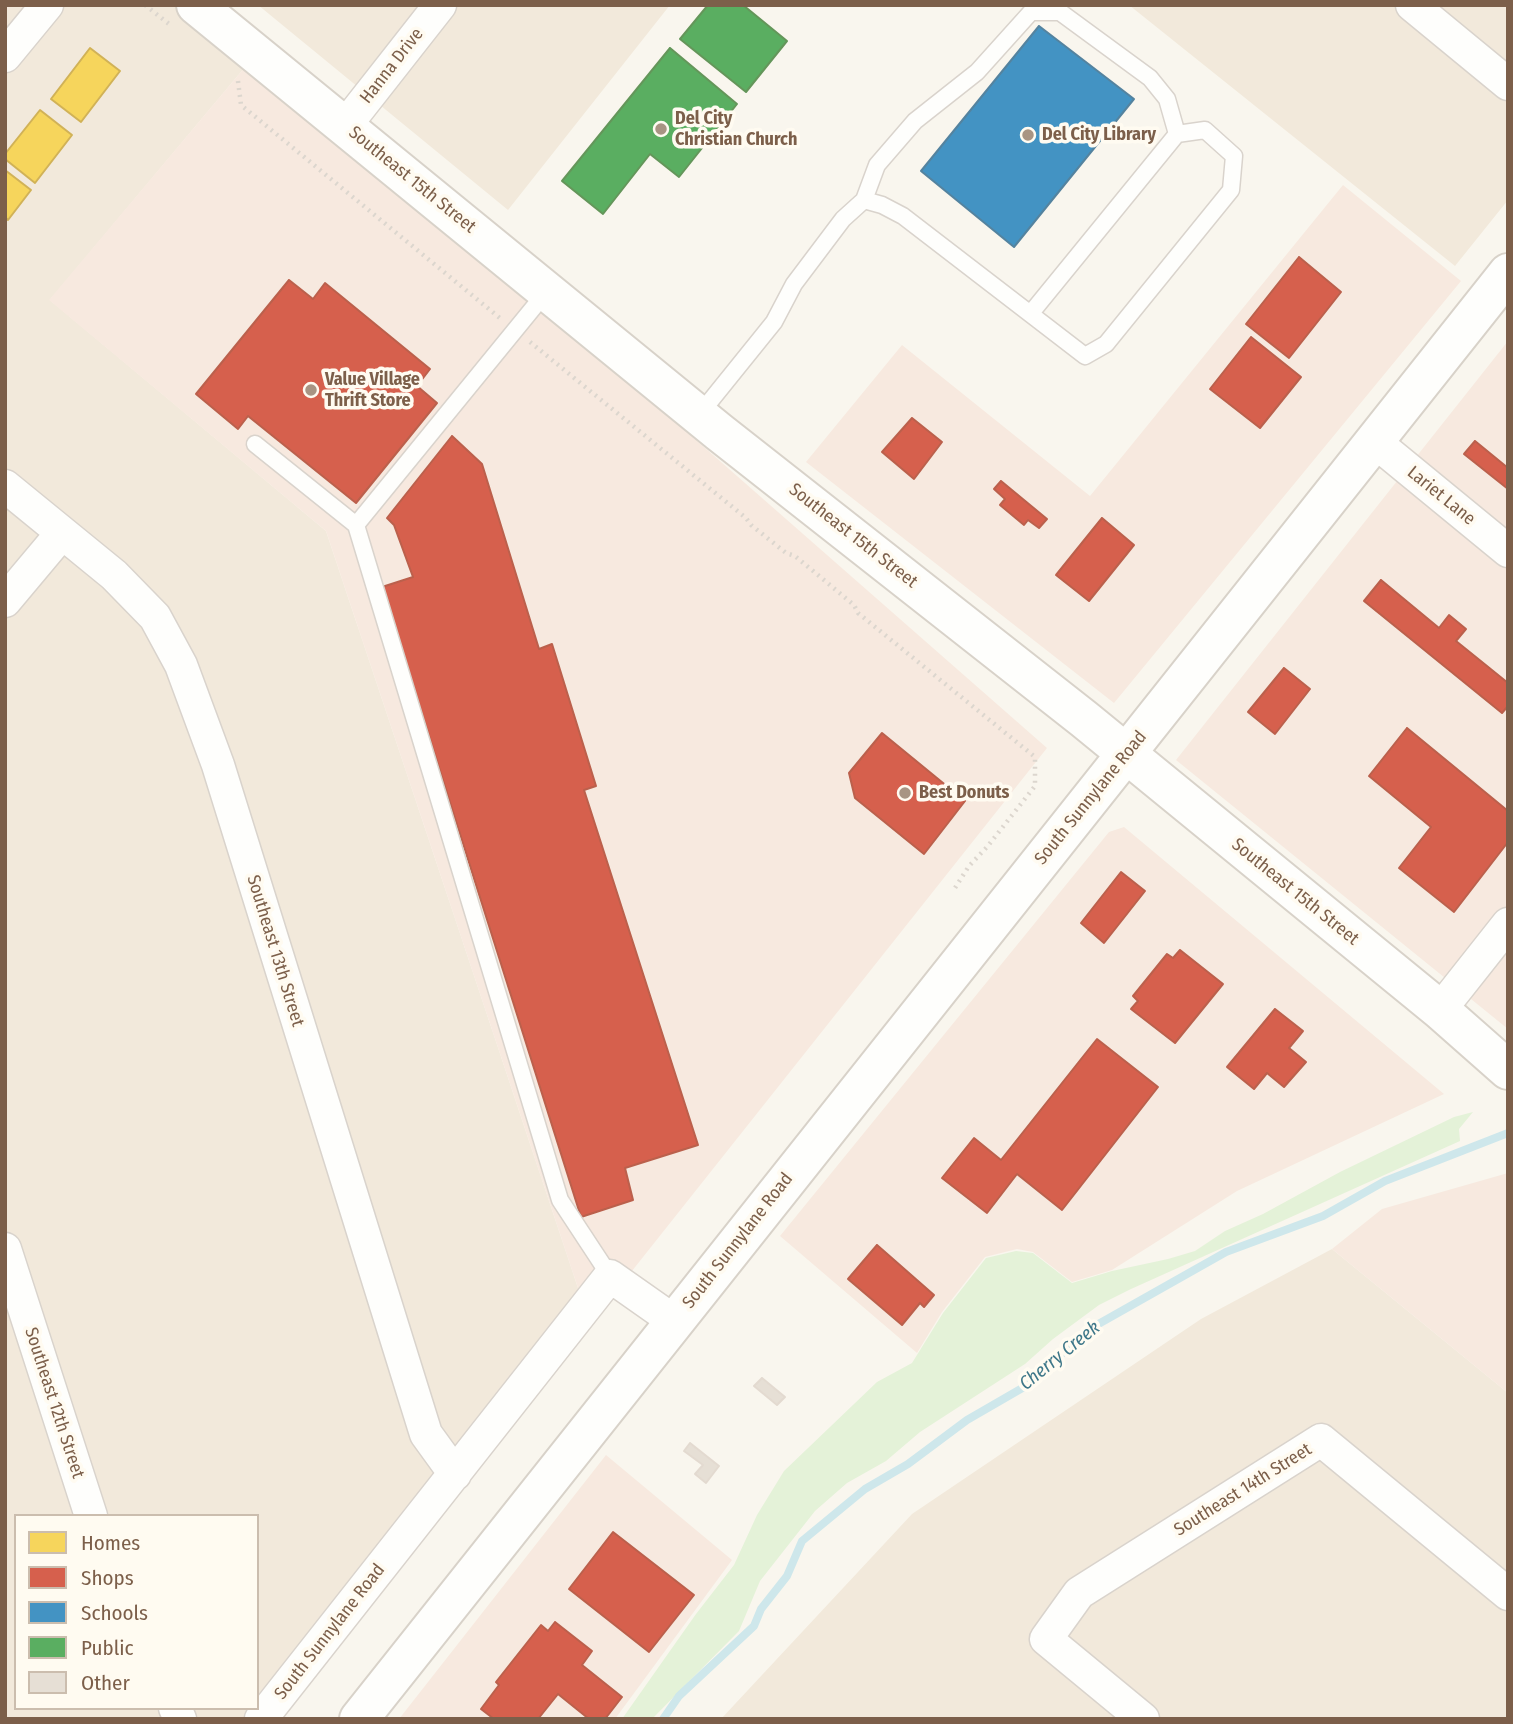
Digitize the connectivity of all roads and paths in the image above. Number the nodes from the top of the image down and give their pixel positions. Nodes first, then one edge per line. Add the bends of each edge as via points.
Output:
1 (47, 5) edge
2 (145, 5) edge
3 (440, 5) edge
4 (1412, 5) edge
5 (186, 18) edge
6 (5, 56) edge
7 (229, 74) dead end
8 (1508, 84) edge
9 (345, 126) junction
10 (1177, 134) junction
11 (864, 200) junction
12 (1508, 273) edge
13 (547, 291) junction
14 (1031, 313) junction
15 (516, 330) junction
16 (699, 415) junction
17 (1374, 441) junction
18 (255, 443) dead end
19 (5, 486) edge
20 (356, 525) junction
21 (62, 533) junction
22 (1508, 551) edge
23 (5, 601) edge
24 (1127, 754) junction
25 (953, 891) dead end
26 (1508, 924) edge
27 (1440, 1010) junction
28 (1508, 1070) edge
29 (5, 1249) edge
30 (610, 1276) junction
31 (674, 1321) junction
32 (455, 1474) junction
33 (90, 1514) edge
34 (1508, 1594) edge
35 (261, 1719) edge
36 (359, 1719) edge
37 (1143, 1719) edge

1 - 6 street
2 - 5 path
3 - 9 street, Hanna Drive
4 - 8 street
5 - 9 main road, Southeast 15th Street
7 - 15 path via 240,82 241,105
9 - 13 main road, Southeast 15th Street
10 - 11 lane via 1167,99 1150,78 1060,12 1031,12 977,72 915,121 877,165
10 - 14 lane
10 - 14 lane via 1205,130 1234,156 1231,190 1106,344 1085,356
11 - 14 lane via 903,216
11 - 16 lane via 835,230 794,284 774,322
12 - 17 main road, South Sunnylane Road
13 - 15 lane
13 - 16 main road, Southeast 15th Street
15 - 20 lane
15 - 25 path via 1035,757 1035,786
16 - 24 main road, Southeast 15th Street
17 - 22 street, Lariet Lane
17 - 24 main road, South Sunnylane Road
18 - 20 lane
19 - 21 street, Southeast 13th Street
20 - 30 lane via 560,1200
21 - 23 street
21 - 32 street, Southeast 13th Street via 114,575 155,617 181,665 218,765 426,1434
24 - 27 main road, Southeast 15th Street
24 - 31 main road, South Sunnylane Road
26 - 27 street
27 - 28 main road, Southeast 15th Street
29 - 33 street, Southeast 12th Street
30 - 31 street, South Sunnylane Road
30 - 32 street, South Sunnylane Road
31 - 36 main road, South Sunnylane Road
32 - 35 street, South Sunnylane Road
34 - 37 street, Southeast 14th Street via 1321,1440 1079,1593 1046,1639

